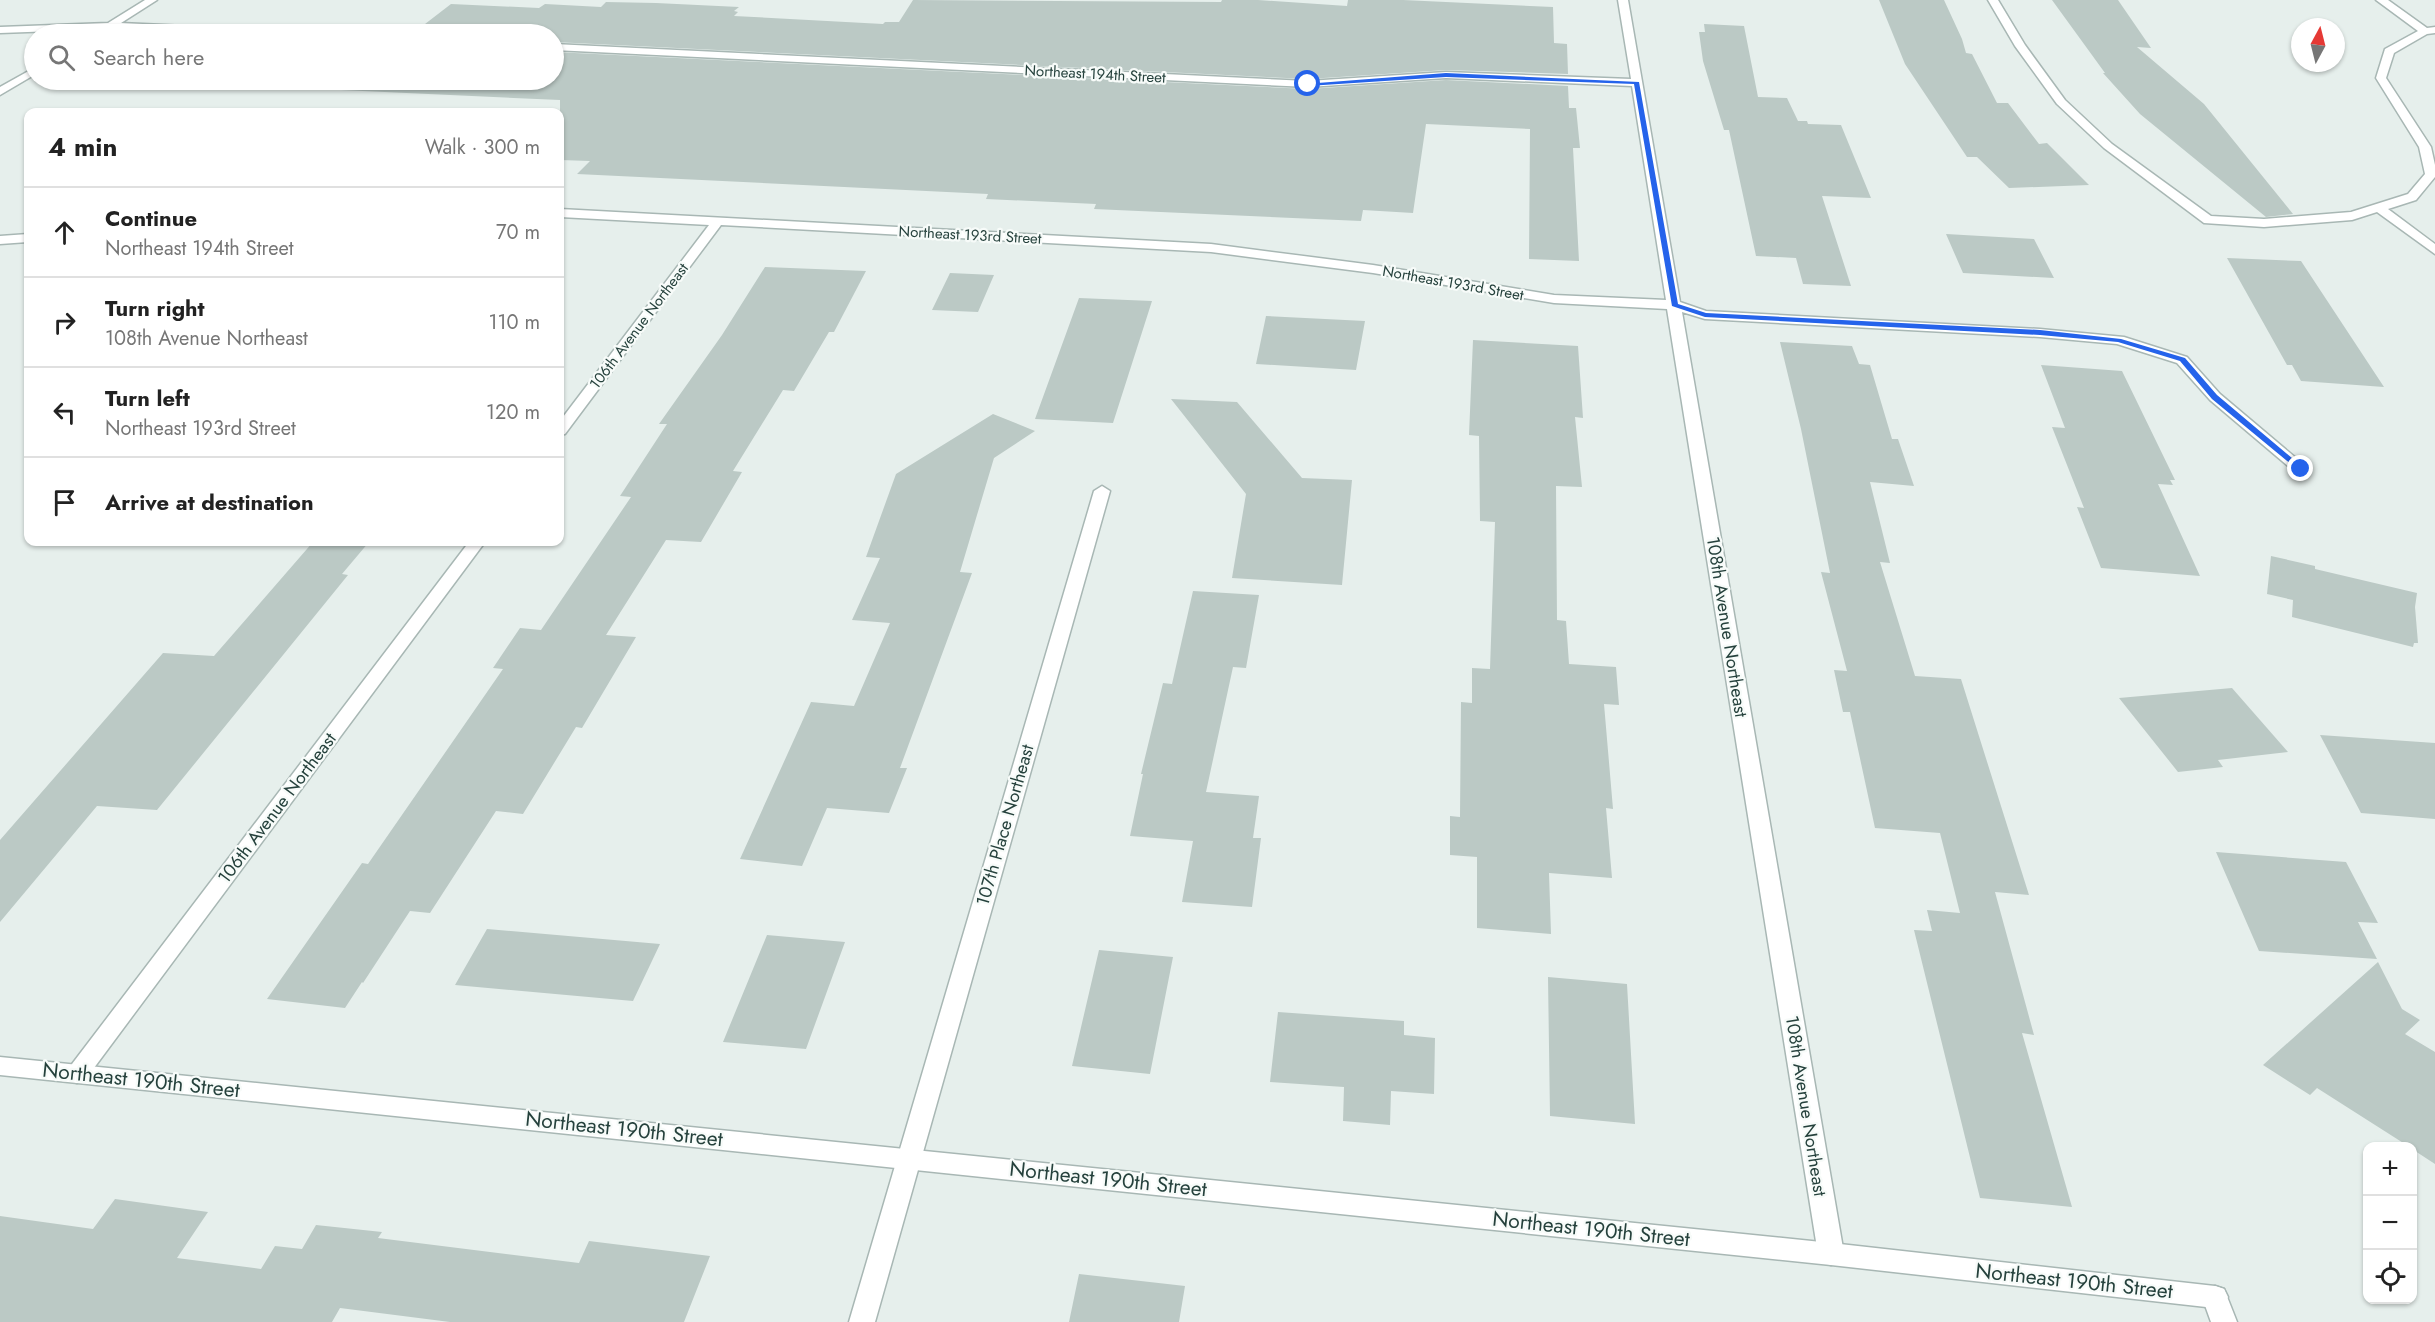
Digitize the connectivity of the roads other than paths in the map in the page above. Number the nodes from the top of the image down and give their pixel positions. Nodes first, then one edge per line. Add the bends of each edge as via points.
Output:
1 (152, 0) edge
2 (1623, 0) edge
3 (1993, 0) edge
4 (2381, 0) edge
5 (113, 24) edge
6 (24, 29) edge
7 (0, 30) edge
8 (2430, 30) edge
9 (564, 47) edge
10 (24, 77) edge
11 (1637, 83) junction
12 (0, 92) edge
13 (2379, 208) junction
14 (564, 213) edge
15 (718, 221) junction
16 (24, 238) edge
17 (0, 240) edge
18 (2435, 250) edge
19 (1674, 305) junction
20 (564, 426) edge
21 (2301, 469) dead end
22 (1102, 491) dead end
23 (474, 546) edge
24 (0, 1066) edge
25 (77, 1074) junction
26 (908, 1158) junction
27 (1830, 1254) junction
28 (862, 1322) edge
29 (2224, 1322) edge

1 - 5 street
2 - 11 street, 108th Avenue Northeast
3 - 13 street via 2020,46 2061,102 2108,147 2208,220 2264,223 2352,216
4 - 8 street
6 - 7 street
8 - 13 street via 2390,51 2381,78 2425,147 2431,174 2412,197
9 - 11 street, Northeast 194th Street via 1308,84 1446,75
10 - 12 street
11 - 19 street, 108th Avenue Northeast
13 - 18 street
14 - 15 street, Northeast 193rd Street
15 - 19 street, Northeast 193rd Street via 1211,248 1373,269 1554,300
15 - 20 street, 106th Avenue Northeast
16 - 17 street
19 - 21 street, Northeast 193rd Street via 1705,315 2119,340 2182,360 2214,397
19 - 27 street, 108th Avenue Northeast
22 - 26 street, 107th Place Northeast
23 - 25 street, 106th Avenue Northeast
24 - 25 street, Northeast 190th Street
25 - 26 street, Northeast 190th Street
26 - 27 street, Northeast 190th Street
26 - 28 street, 107th Place Northeast
27 - 29 street, Northeast 190th Street via 2215,1297

